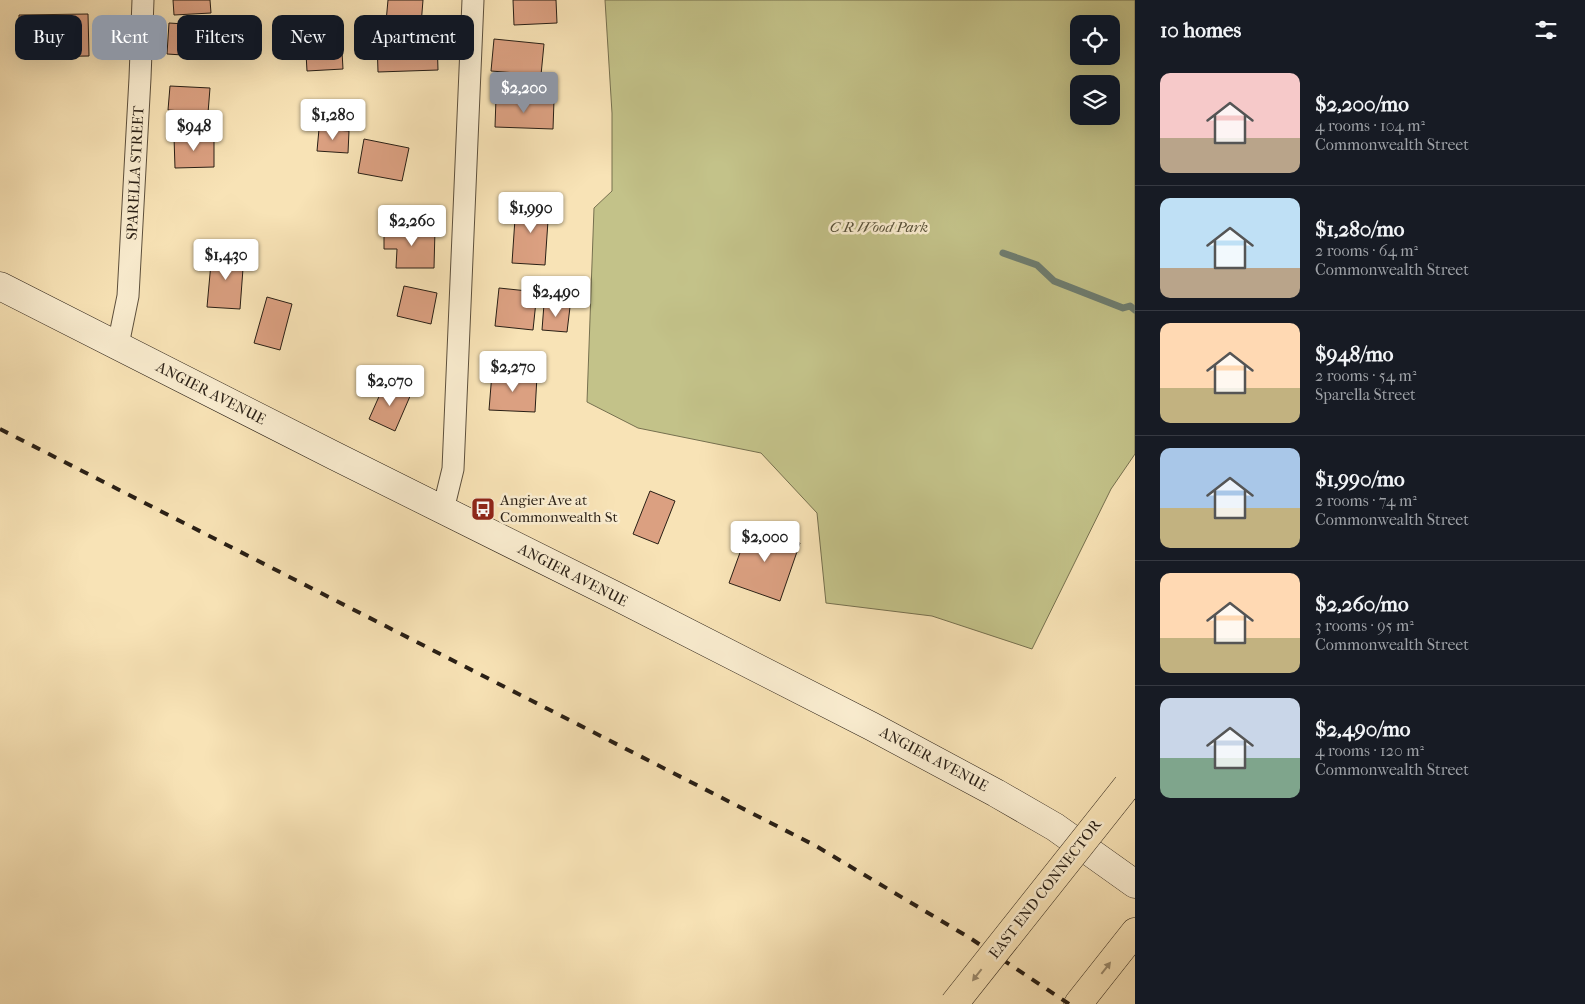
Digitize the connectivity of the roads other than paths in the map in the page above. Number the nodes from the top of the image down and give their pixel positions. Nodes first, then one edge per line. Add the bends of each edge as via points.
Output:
1 (143, 0) edge
2 (473, 0) edge
3 (0, 286) edge
4 (118, 345) junction
5 (443, 510) junction
6 (1131, 780) edge
7 (1135, 884) edge
8 (1135, 932) edge
9 (954, 1004) edge
10 (1078, 1004) edge

1 - 4 street, SPARELLA STREET via 128,296
2 - 5 street via 453,469
3 - 4 main road, ANGIER AVENUE
4 - 5 main road, ANGIER AVENUE
5 - 7 main road, ANGIER AVENUE via 862,721 996,793 1055,827
6 -> 9 highway, EAST END CONNECTOR, bridge
10 -> 8 highway

